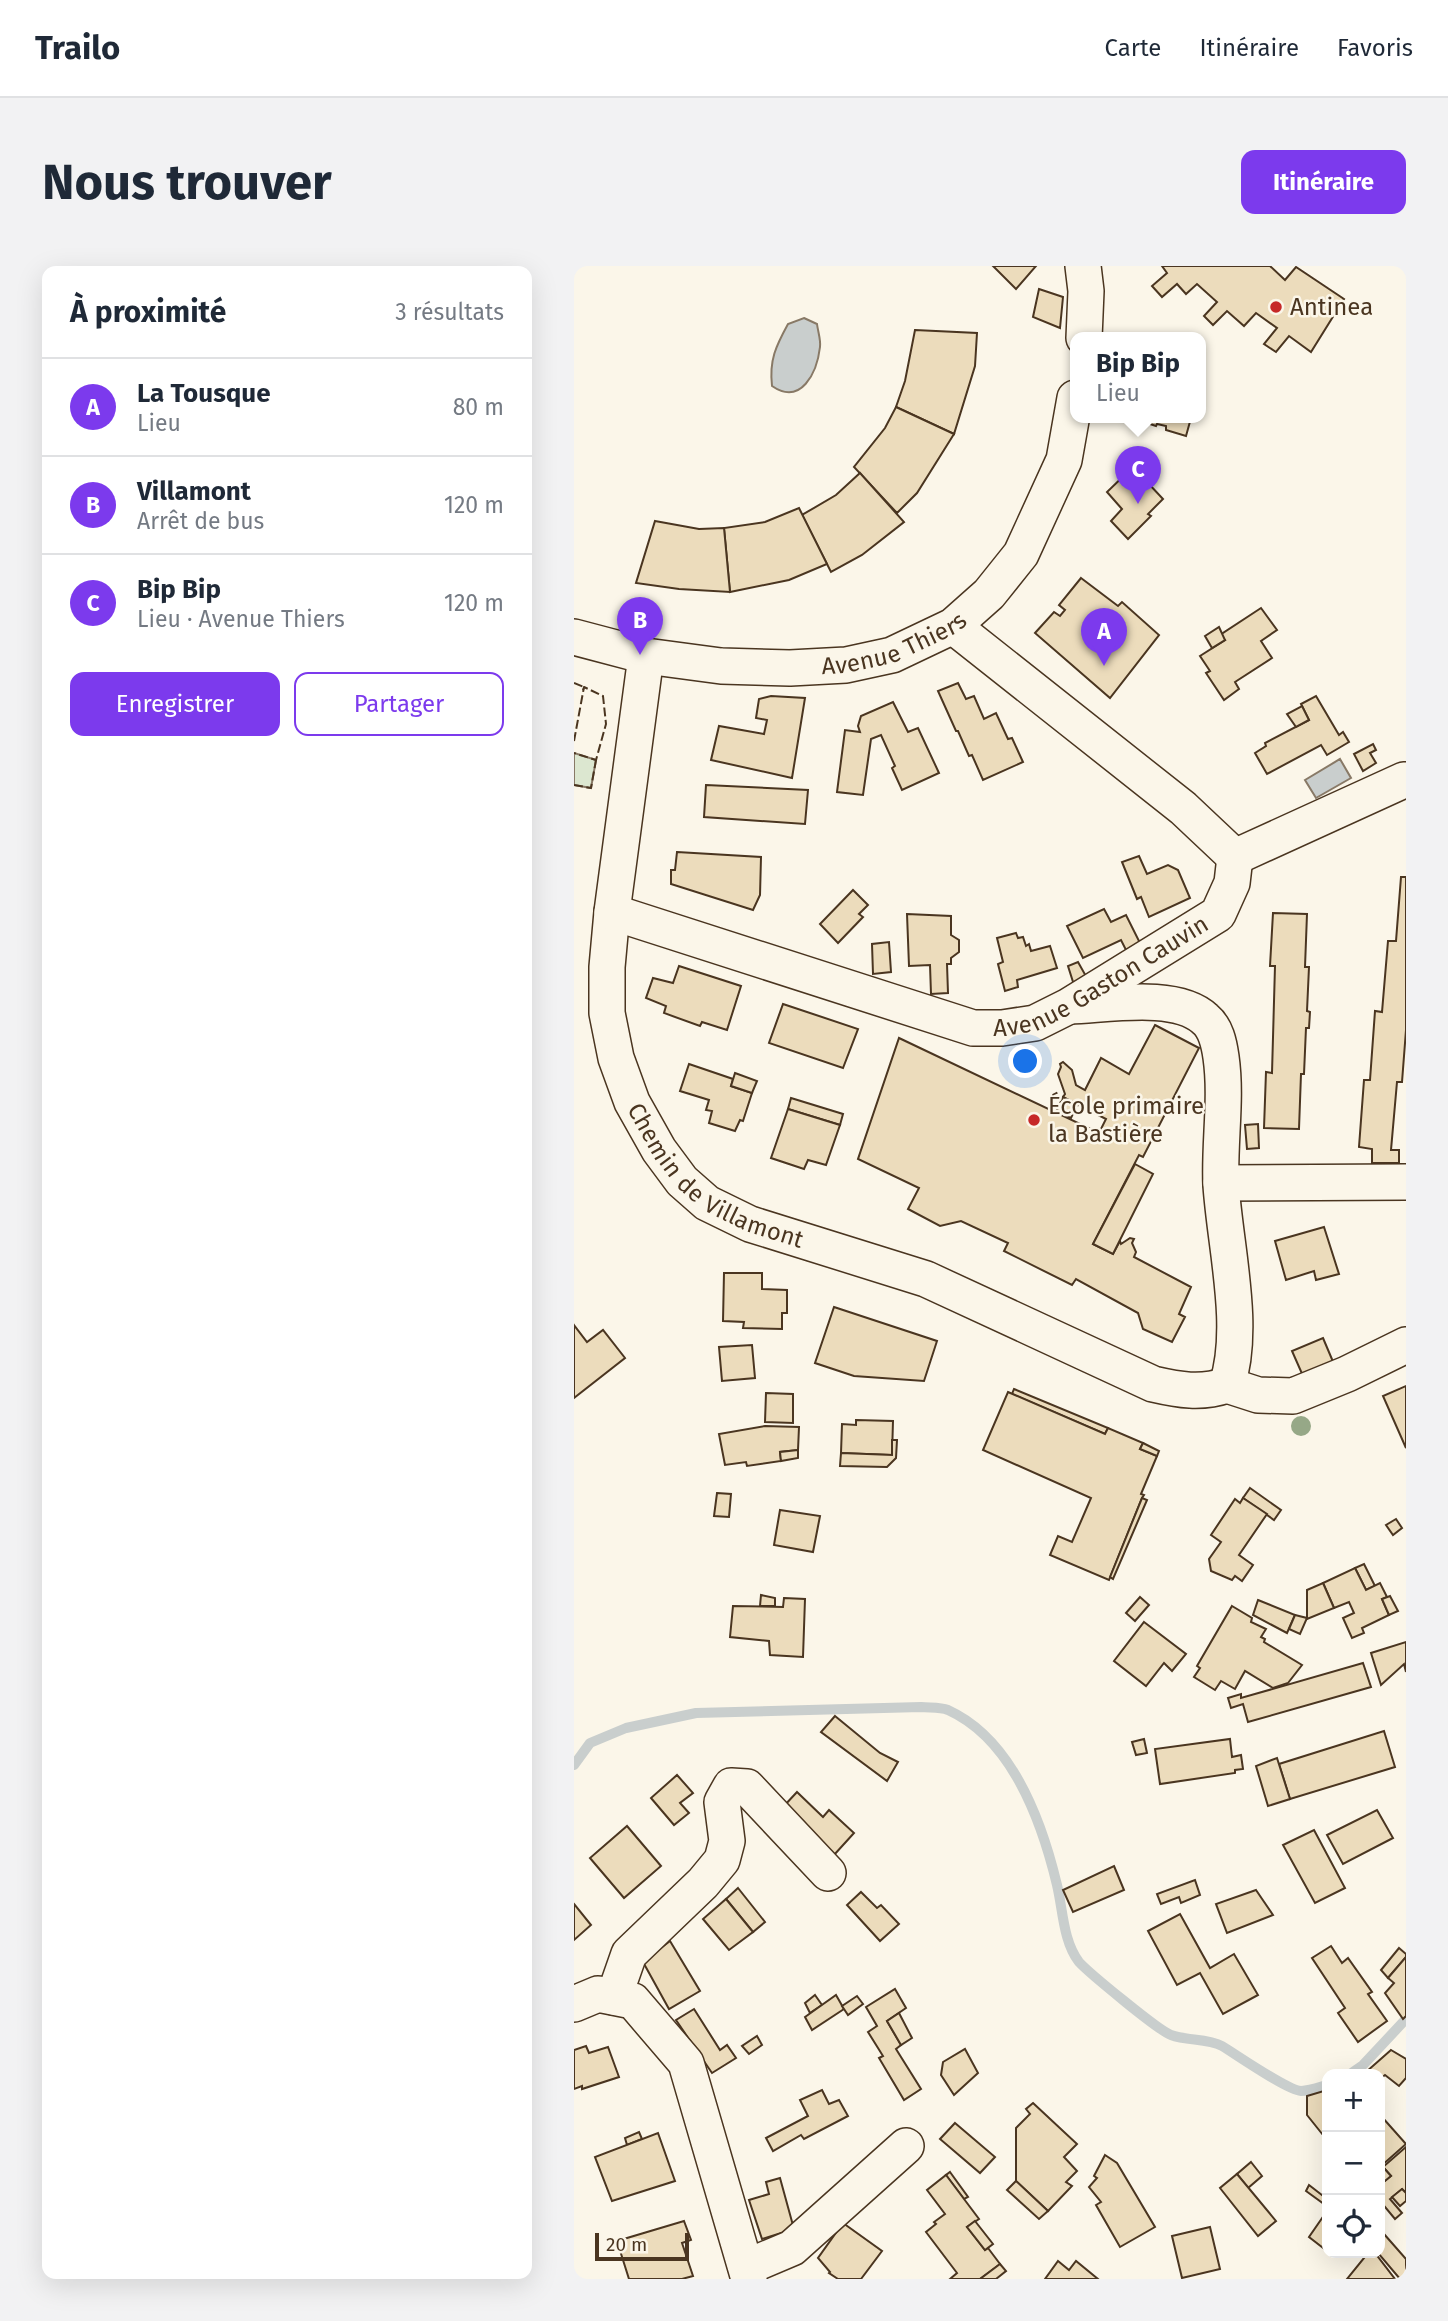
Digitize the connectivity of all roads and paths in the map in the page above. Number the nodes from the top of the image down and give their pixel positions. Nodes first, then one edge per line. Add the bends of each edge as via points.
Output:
1 (1083, 266) edge
2 (1084, 332) edge
3 (1071, 423) edge
4 (953, 626) junction
5 (574, 638) edge
6 (646, 656) junction
7 (1404, 780) edge
8 (1235, 858) junction
9 (612, 912) junction
10 (1069, 1006) junction
11 (1406, 1182) edge
12 (1221, 1183) junction
13 (1406, 1345) edge
14 (1227, 1385) junction
15 (828, 1873) dead end
16 (614, 1997) junction
17 (574, 2004) edge
18 (906, 2146) dead end
19 (748, 2273) edge

1 - 2 street
3 - 4 street, Avenue Thiers via 1064,460 1021,554 989,594
4 - 6 street, Avenue Thiers via 892,655 846,665 721,666
4 - 8 street via 1183,808
5 - 6 street, Avenue Thiers
6 - 9 street, Chemin de Villamont
7 - 8 street
8 - 10 street, Avenue Gaston Cauvin via 1232,883 1218,914
9 - 10 street, Avenue Gaston Cauvin via 973,1028 1035,1023
9 - 14 street, Chemin de Villamont via 607,1013 616,1058 632,1102 659,1150 706,1203 750,1224 926,1279 1153,1384 1183,1391 1210,1391
10 - 12 street via 1164,1003 1206,1019 1217,1035 1221,1060
11 - 12 street
12 - 14 street via 1235,1329
13 - 14 street via 1293,1396 1258,1395
15 - 16 street via 747,1787 731,1786 722,1802 727,1841 722,1860 629,1954
16 - 17 street via 598,1994
16 - 19 street via 633,2001 686,2063
18 - 19 street via 792,2248

